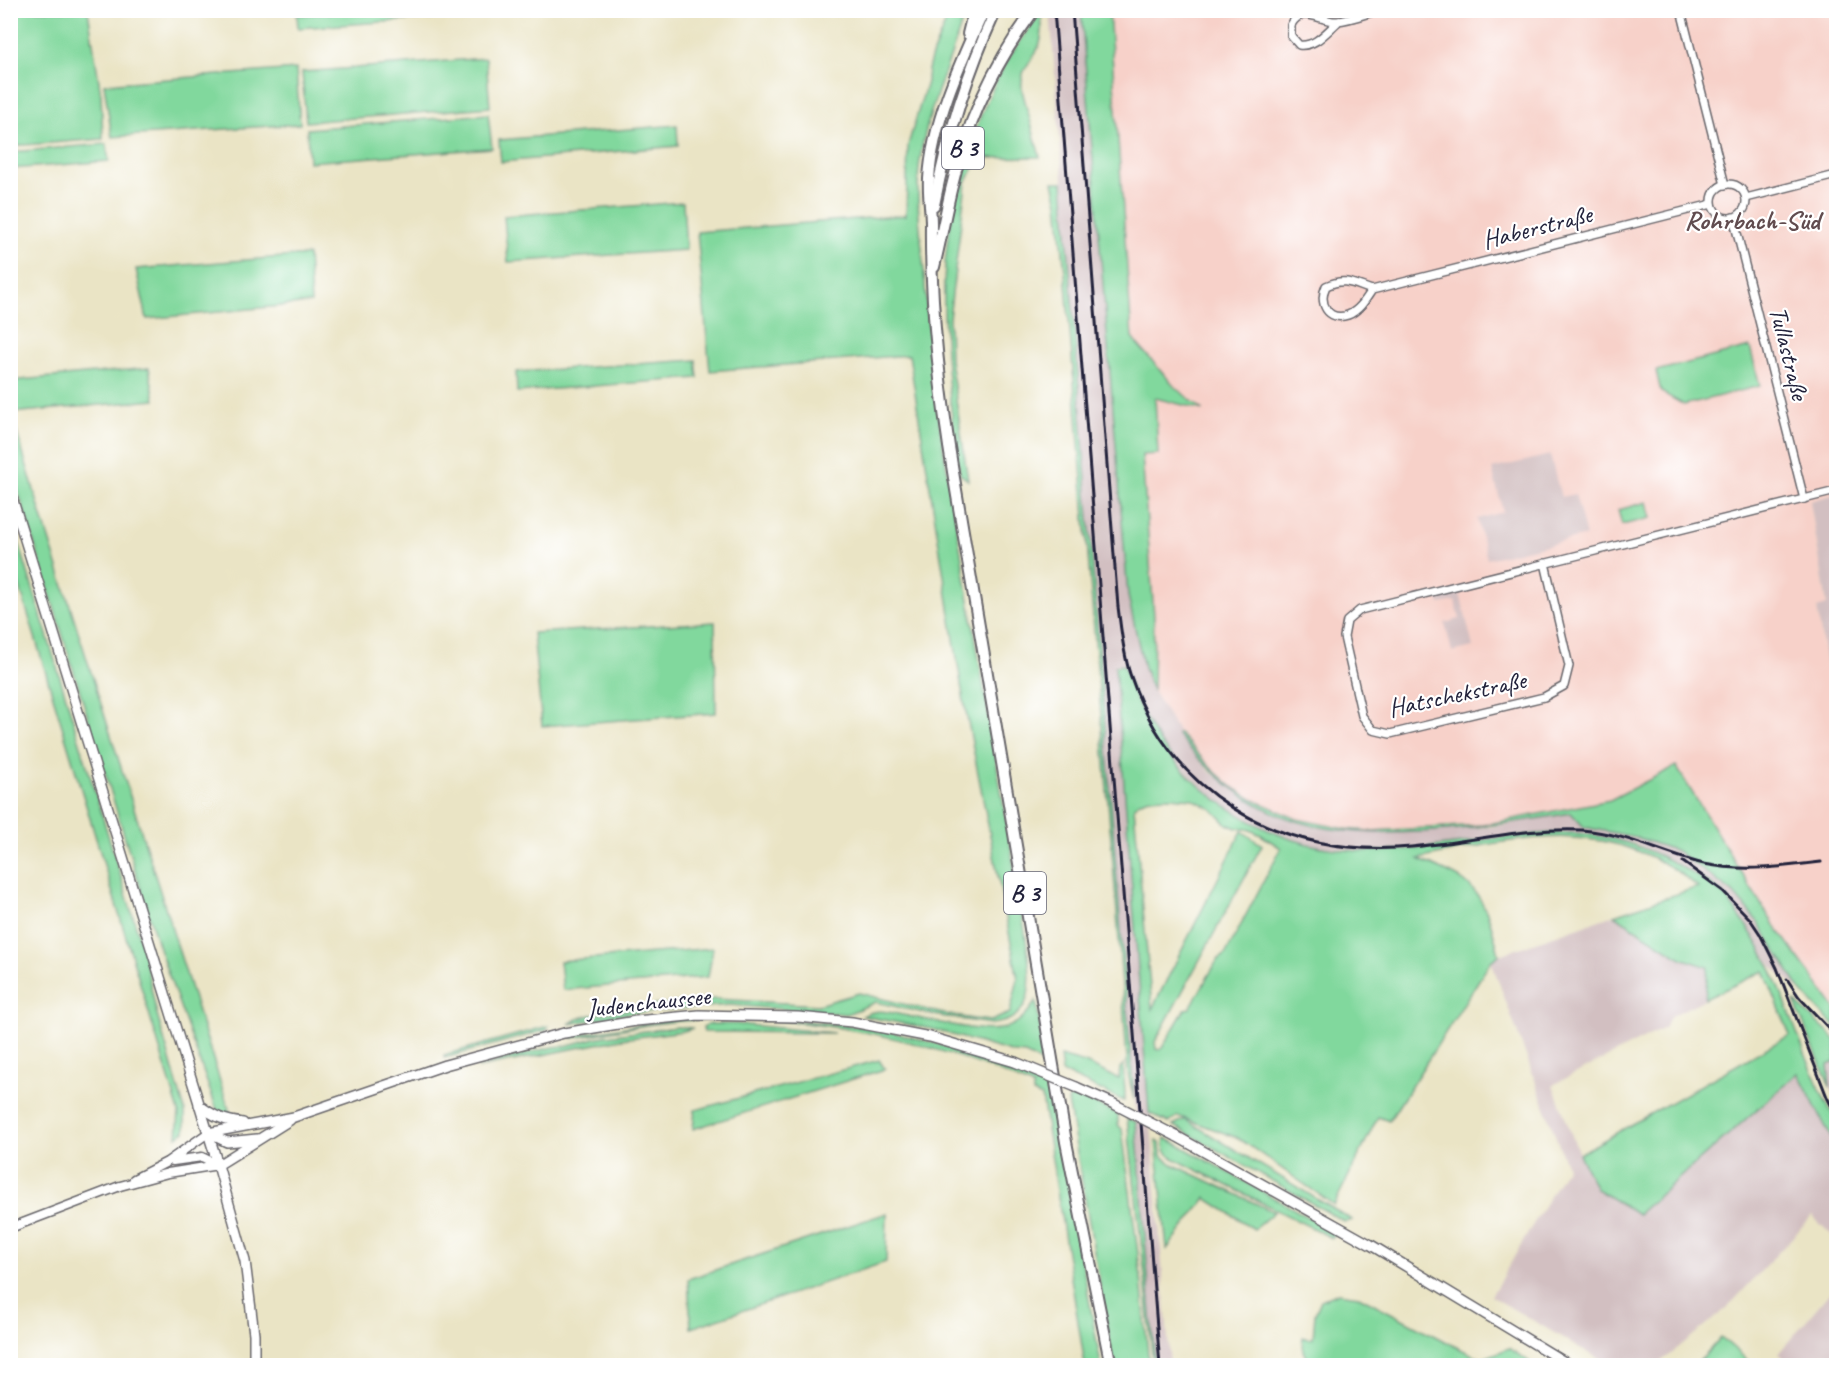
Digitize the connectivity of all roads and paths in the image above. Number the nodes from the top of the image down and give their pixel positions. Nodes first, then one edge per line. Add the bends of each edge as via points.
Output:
1 (974, 10) edge
2 (984, 10) edge
3 (996, 10) edge
4 (1034, 10) edge
5 (1379, 10) edge
6 (1681, 10) edge
7 (1339, 21) junction
8 (962, 61) junction
9 (1836, 175) edge
10 (1725, 184) junction
11 (1746, 198) junction
12 (1712, 204) junction
13 (1733, 217) junction
14 (931, 223) junction
15 (930, 282) junction
16 (1372, 290) junction
17 (10, 491) edge
18 (1836, 491) edge
19 (1803, 499) junction
20 (1545, 563) junction
21 (199, 1105) junction
22 (294, 1117) junction
23 (256, 1124) junction
24 (208, 1132) junction
25 (260, 1139) junction
26 (167, 1162) junction
27 (218, 1165) junction
28 (120, 1186) junction
29 (10, 1228) edge
30 (254, 1365) edge
31 (1111, 1365) edge
32 (1571, 1365) edge

1 - 8 main road, B 3
2 - 8 main road, B 3
3 - 14 main road, B 3 via 961,97
4 - 15 main road, B 3 via 999,61 971,125 951,189
5 - 7 street
6 - 10 street
7 - 7 street via 1299,16 1291,25 1291,36 1299,45 1314,44
8 - 14 main road, B 3 via 934,150 929,178
9 - 11 street
10 - 11 street via 1738,186
10 - 12 street via 1715,191
11 - 13 street via 1743,211
12 - 13 street via 1721,216
12 - 16 street, Haberstraße
13 - 19 street, Tullastraße
14 - 15 main road, B 3
15 - 31 main road, B 3 via 954,478 1066,1142
16 - 16 street via 1345,280 1335,282 1326,286 1323,304 1335,315 1347,315
17 - 21 main road
18 - 19 street, Hatschekstraße
19 - 20 street, Hatschekstraße
20 - 20 street, Hatschekstraße via 1360,610 1347,621 1344,637 1362,716 1373,730 1390,734 1544,697 1564,686 1569,666
21 - 23 main road via 228,1122
21 - 24 main road
22 - 23 main road, Judenchaussee
22 - 25 main road, Judenchaussee
22 - 32 main road, Judenchaussee, bridge via 445,1065 564,1033 636,1021 699,1015 798,1017 852,1022 930,1037 1015,1062 1112,1103 1371,1245
23 - 24 main road, Judenchaussee
24 - 25 main road via 227,1142
24 - 26 street
24 - 27 main road
25 - 27 main road, Judenchaussee
26 - 27 street via 202,1157
26 - 28 street
27 - 28 street
27 - 30 main road via 244,1261
28 - 29 street

